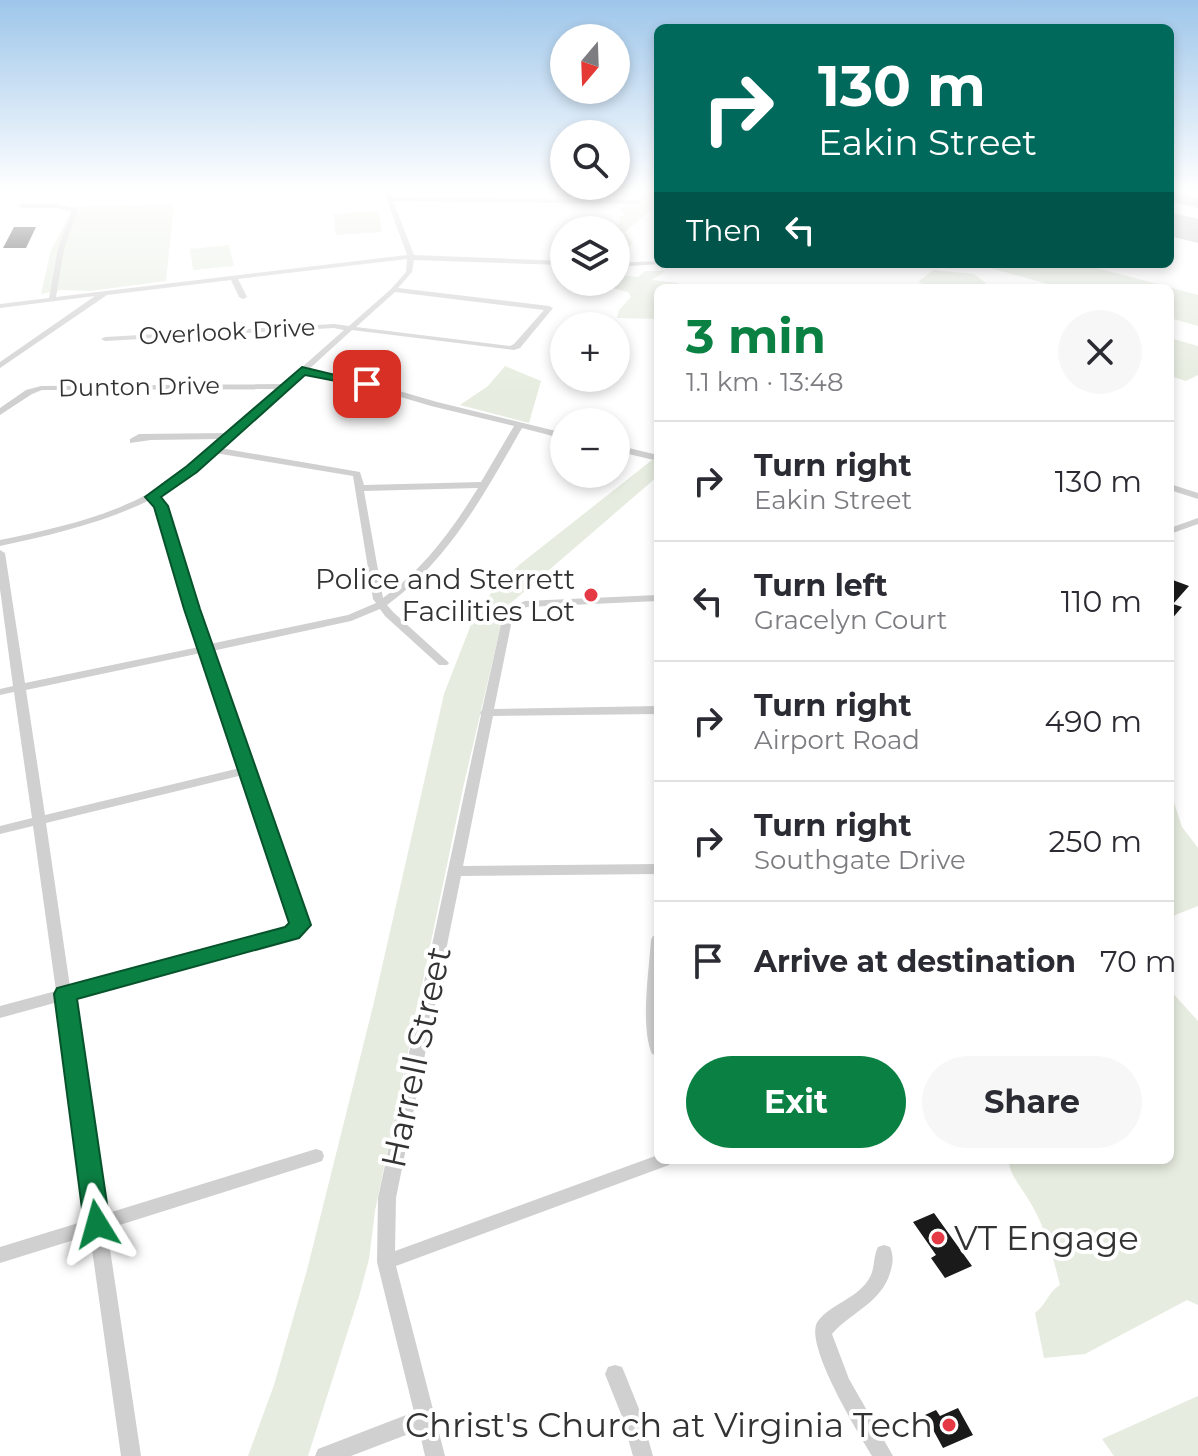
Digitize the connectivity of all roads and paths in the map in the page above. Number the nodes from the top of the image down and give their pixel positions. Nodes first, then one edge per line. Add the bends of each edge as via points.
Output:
1 (59, 260) edge
2 (386, 260) edge
3 (411, 260) edge
4 (486, 260) edge
5 (550, 262) edge
6 (654, 263) edge
7 (630, 264) edge
8 (234, 278) junction
9 (53, 283) junction
10 (393, 290) junction
11 (105, 293) junction
12 (243, 297) dead end
13 (52, 300) junction
14 (16, 304) junction
15 (0, 306) edge
16 (350, 328) junction
17 (105, 339) dead end
18 (0, 366) edge
19 (302, 371) junction
20 (286, 386) junction
21 (0, 412) edge
22 (519, 425) junction
23 (550, 433) edge
24 (229, 436) junction
25 (217, 447) junction
26 (630, 451) edge
27 (654, 457) edge
28 (484, 485) junction
29 (360, 488) junction
30 (1174, 488) edge
31 (1198, 496) edge
32 (152, 497) junction
33 (1198, 521) edge
34 (1174, 530) edge
35 (0, 543) edge
36 (0, 553) edge
37 (654, 598) edge
38 (382, 606) junction
39 (207, 649) junction
40 (443, 663) dead end
41 (21, 687) junction
42 (0, 692) edge
43 (654, 710) edge
44 (486, 713) junction
45 (249, 770) junction
46 (40, 821) junction
47 (0, 830) edge
48 (654, 869) edge
49 (454, 871) junction
50 (65, 994) junction
51 (0, 1012) edge
52 (316, 1156) dead end
53 (654, 1163) edge
54 (97, 1224) junction
55 (884, 1253) dead end
56 (0, 1255) edge
57 (386, 1262) junction
58 (615, 1374) dead end
59 (425, 1418) junction
60 (131, 1456) edge
61 (325, 1456) edge
62 (435, 1456) edge
63 (643, 1456) edge
64 (883, 1456) edge

1 - 9 street
2 - 8 street
3 - 10 street via 409,272
4 - 5 street
6 - 7 street
8 - 11 street
8 - 12 street
9 - 13 street
9 - 14 street via 43,296
10 - 16 street
10 - 16 street, Overlook Drive via 548,307 513,348
11 - 13 street
11 - 18 street
13 - 14 street
14 - 15 street
16 - 17 street, Overlook Drive
16 - 19 street
19 - 20 street
19 - 22 street
20 - 21 street, Dunton Drive via 39,389
20 - 24 street
22 - 23 street
22 - 28 street
24 - 25 street
24 - 25 street via 143,440
25 - 29 street via 354,473
25 - 32 street
26 - 27 street
28 - 29 street
28 - 38 street via 428,565
29 - 38 street
30 - 31 street
32 - 35 street via 85,524
32 - 39 street via 161,506
33 - 34 street
36 - 41 street
37 - 44 street, Harrell Street via 525,604 513,610
38 - 39 street via 351,618
38 - 40 street
39 - 41 street
39 - 45 street
41 - 42 street
41 - 46 street
43 - 44 street
44 - 49 street, Harrell Street
45 - 46 street
45 - 50 street via 299,928
46 - 47 street
46 - 50 street
48 - 49 street
49 - 57 street, Harrell Street via 387,1198
50 - 51 street
50 - 54 street
52 - 54 street
53 - 57 street
54 - 56 street
54 - 60 street
55 - 64 street via 882,1278 871,1293 854,1302 823,1334 841,1384
57 - 59 street, Harrell Street
58 - 63 street
59 - 61 street
59 - 62 street, Harrell Street

